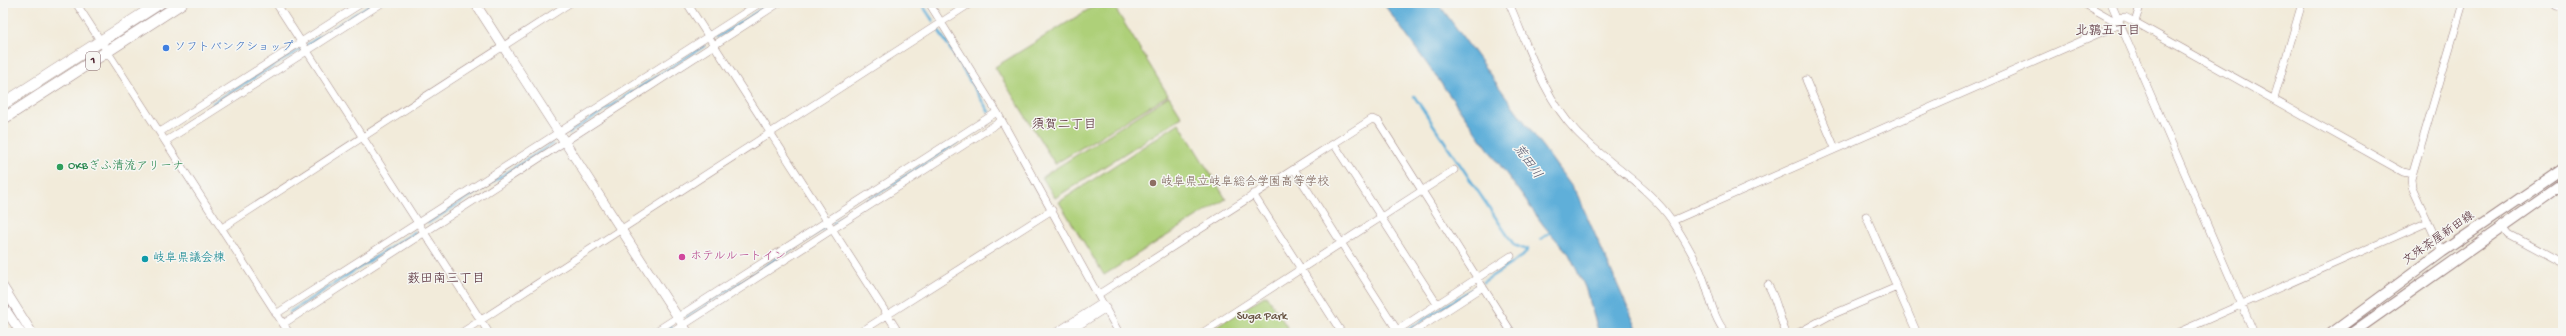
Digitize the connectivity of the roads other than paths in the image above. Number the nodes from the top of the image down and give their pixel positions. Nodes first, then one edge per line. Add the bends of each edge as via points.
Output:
1 (76, 3) edge
2 (160, 3) edge
3 (182, 3) edge
4 (276, 3) edge
5 (362, 3) edge
6 (382, 3) edge
7 (475, 3) edge
8 (570, 3) edge
9 (687, 3) edge
10 (760, 3) edge
11 (779, 3) edge
12 (929, 3) edge
13 (971, 3) edge
14 (1509, 3) edge
15 (2083, 3) edge
16 (2111, 3) edge
17 (2141, 3) edge
18 (2302, 3) edge
19 (2463, 3) edge
20 (2558, 3) edge
21 (2563, 4) edge
22 (2119, 21) junction
23 (942, 22) junction
24 (2135, 22) junction
25 (708, 36) junction
26 (101, 41) junction
27 (301, 42) junction
28 (713, 45) junction
29 (503, 46) junction
30 (307, 50) junction
31 (108, 52) junction
32 (1806, 80) dead end
33 (2274, 100) junction
34 (3, 104) edge
35 (997, 112) junction
36 (3, 119) edge
37 (1001, 121) junction
38 (160, 132) junction
39 (559, 132) junction
40 (770, 133) junction
41 (363, 137) junction
42 (166, 141) junction
43 (565, 142) junction
44 (1334, 144) junction
45 (1835, 148) junction
46 (1294, 169) junction
47 (2563, 169) edge
48 (1454, 170) dead end
49 (2412, 180) junction
50 (2563, 184) edge
51 (1422, 190) junction
52 (1253, 194) junction
53 (1052, 210) junction
54 (1866, 216) dead end
55 (1381, 217) junction
56 (827, 221) junction
57 (1672, 221) junction
58 (418, 222) junction
59 (2428, 222) junction
60 (2504, 226) junction
61 (222, 228) junction
62 (621, 229) junction
63 (832, 229) junction
64 (425, 233) junction
65 (1342, 243) junction
66 (2442, 252) junction
67 (1511, 256) dead end
68 (2563, 264) edge
69 (1301, 270) junction
70 (1477, 278) junction
71 (1768, 286) dead end
72 (3, 287) edge
73 (1483, 287) junction
74 (1897, 287) junction
75 (1099, 294) junction
76 (1437, 304) junction
77 (1104, 305) junction
78 (2242, 305) junction
79 (3, 306) edge
80 (276, 314) junction
81 (888, 315) junction
82 (677, 317) junction
83 (480, 320) junction
84 (283, 324) junction
85 (685, 329) edge
86 (1395, 332) edge
87 (21, 333) edge
88 (32, 333) edge
89 (289, 333) edge
90 (461, 333) edge
91 (489, 333) edge
92 (653, 333) edge
93 (671, 333) edge
94 (860, 333) edge
95 (899, 333) edge
96 (1055, 333) edge
97 (1067, 333) edge
98 (1119, 333) edge
99 (1202, 333) edge
100 (1342, 333) edge
101 (1412, 333) edge
102 (1512, 333) edge
103 (1726, 333) edge
104 (1786, 333) edge
105 (1798, 333) edge
106 (1917, 333) edge
107 (2177, 333) edge
108 (2254, 333) edge
109 (2332, 333) edge
110 (2352, 333) edge

1 - 26 street
2 - 26 main road, 1
3 - 31 main road, 1
4 - 27 street
5 - 27 street
6 - 30 street
7 - 29 street
8 - 29 street
9 - 25 street
10 - 25 street
11 - 28 street
12 - 23 street
13 - 23 street
14 - 57 street via 1560,113
15 - 22 street
16 - 22 street
17 - 24 street
18 - 33 street
19 - 49 street
20 - 21 main road
22 - 24 street via 2125,17
22 - 45 street
22 - 78 street
23 - 35 street
23 - 40 street
24 - 33 street
25 - 28 street
25 - 39 street
26 - 31 street
26 - 34 main road, 1
27 - 30 street
27 - 38 street
28 - 40 street
28 - 43 street
29 - 39 street
29 - 41 street
30 - 41 street
30 - 42 street
31 - 36 main road, 1
31 - 38 street
32 - 45 street
33 - 49 street via 2403,172
35 - 37 street
35 - 56 street
37 - 53 street
37 - 63 street
38 - 42 street
39 - 43 street
39 - 58 street
40 - 56 street
40 - 62 street
41 - 58 street
41 - 61 street
42 - 61 street
43 - 62 street
43 - 64 street
44 - 46 street
44 - 51 street via 1372,120 1378,121
44 - 55 street
45 - 57 street
46 - 52 street
46 - 65 street
47 - 66 main road, 文殊茶屋新田線
48 - 51 street
49 - 59 street
50 - 60 main road
51 - 55 street
51 - 70 street
52 - 69 street
52 - 75 street
53 - 75 street
53 - 81 street
54 - 74 street
55 - 65 street
55 - 76 street
56 - 63 street
56 - 82 street
57 - 103 street via 1702,276 1720,326
58 - 64 street
58 - 80 street
59 - 66 street
59 - 78 street
60 - 68 street via 2509,234
60 - 110 main road
61 - 80 street
62 - 82 street
62 - 83 street
63 - 81 street
63 - 85 street
64 - 83 street
64 - 84 street
65 - 69 street
65 - 86 street
66 - 109 main road, 文殊茶屋新田線
67 - 70 street
69 - 99 street
69 - 100 street
70 - 73 street
70 - 76 street
71 - 104 street via 1775,297 1779,317
72 - 88 street
73 - 101 street
73 - 102 street
74 - 105 street via 1836,313
74 - 106 street
75 - 77 street
76 - 86 street
77 - 96 street
77 - 97 street
77 - 98 street
78 - 107 street
78 - 108 street
79 - 87 street
80 - 84 street
81 - 94 street
81 - 95 street
82 - 85 street
82 - 92 street
83 - 90 street
83 - 91 street
84 - 89 street
85 - 93 street

